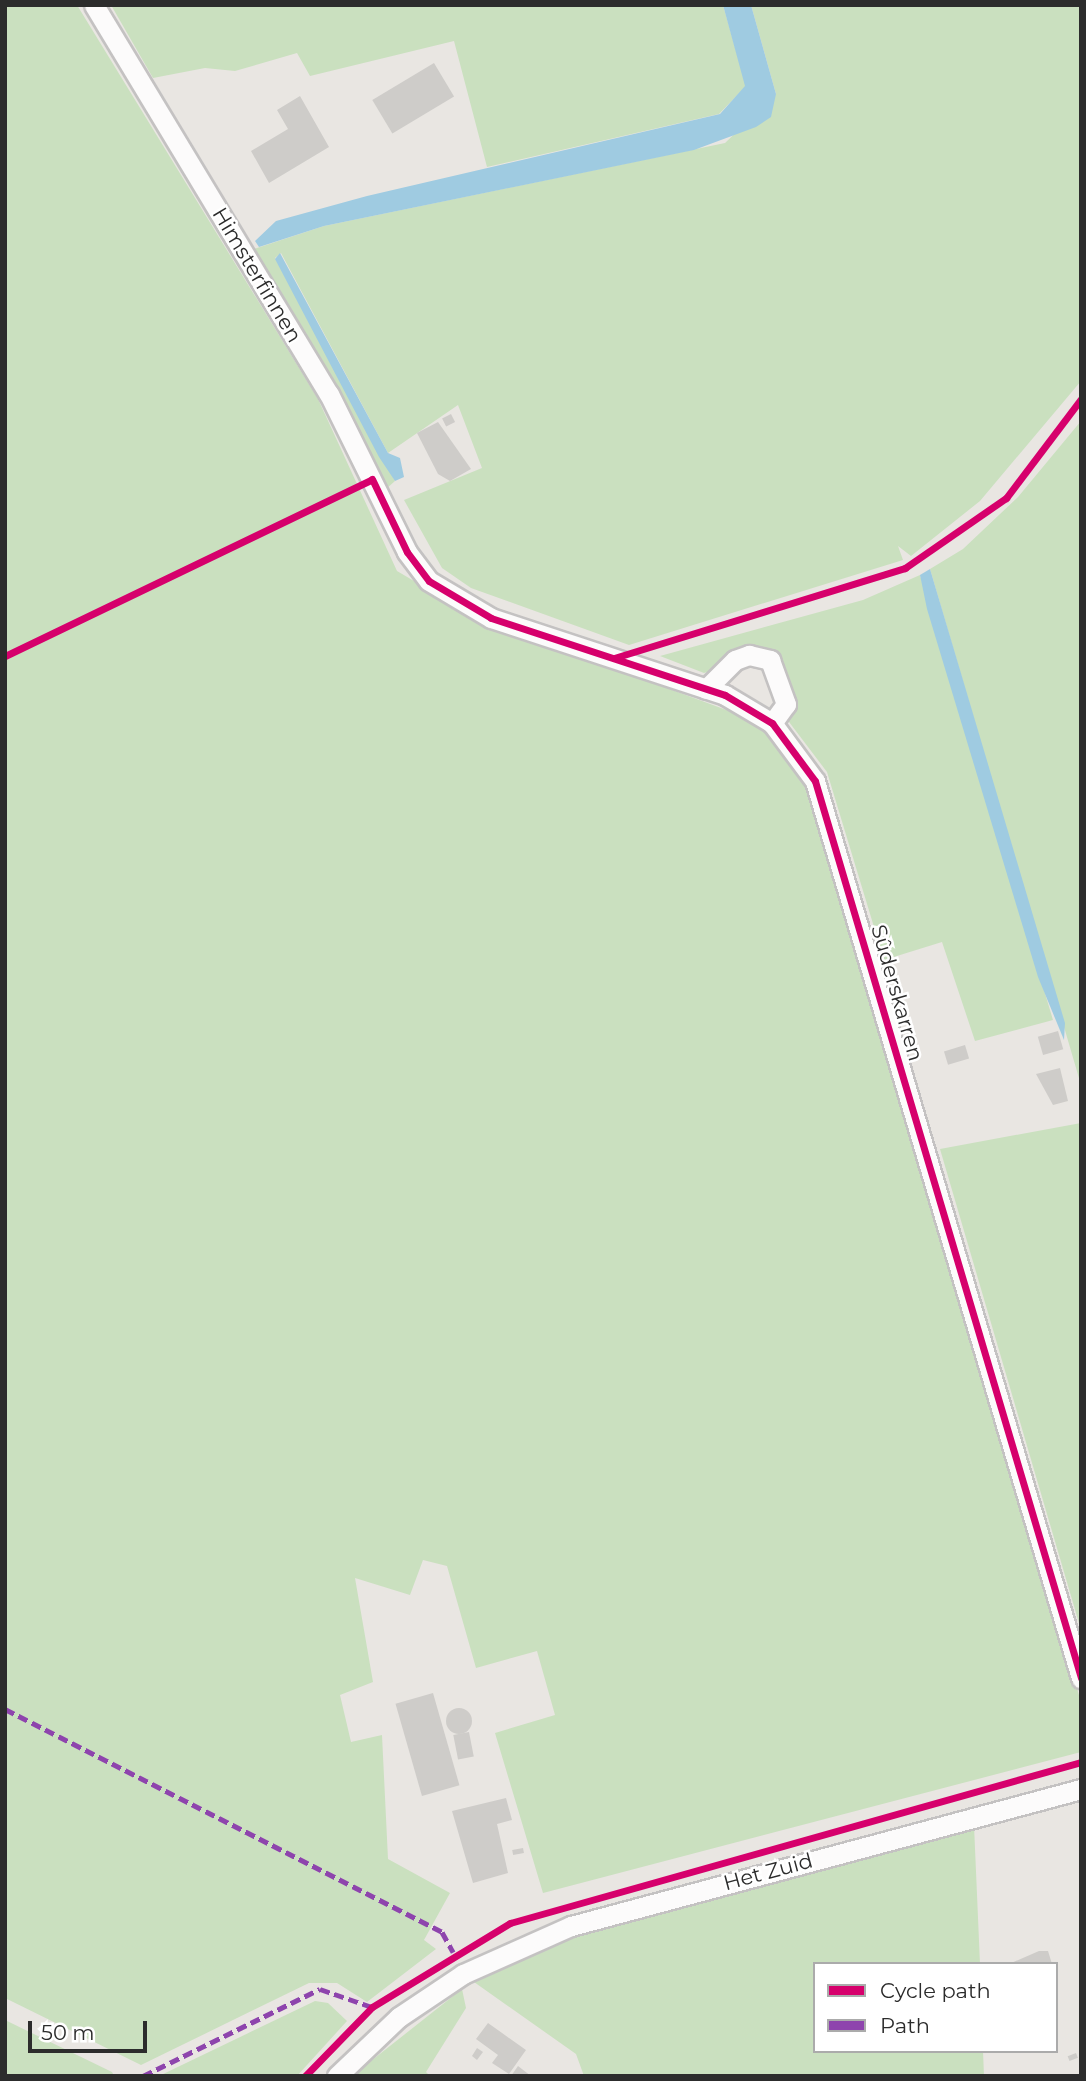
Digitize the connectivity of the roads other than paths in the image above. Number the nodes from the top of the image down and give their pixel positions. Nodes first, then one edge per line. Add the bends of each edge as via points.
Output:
1 (94, 5) edge
2 (407, 552) joint
3 (706, 689) junction
4 (772, 723) junction
5 (1081, 1678) edge
6 (1081, 1789) edge
7 (337, 2076) edge

1 - 2 street, Himsterfinnen via 329,394
2 - 3 street, Sûderskarren via 429,582 491,618
3 - 4 street, Sûderskarren
3 - 4 street via 735,660 749,655 770,660 786,704
4 - 5 street, Sûderskarren via 815,780
6 - 7 street, Het Zuid via 570,1926 463,1973 399,2017

